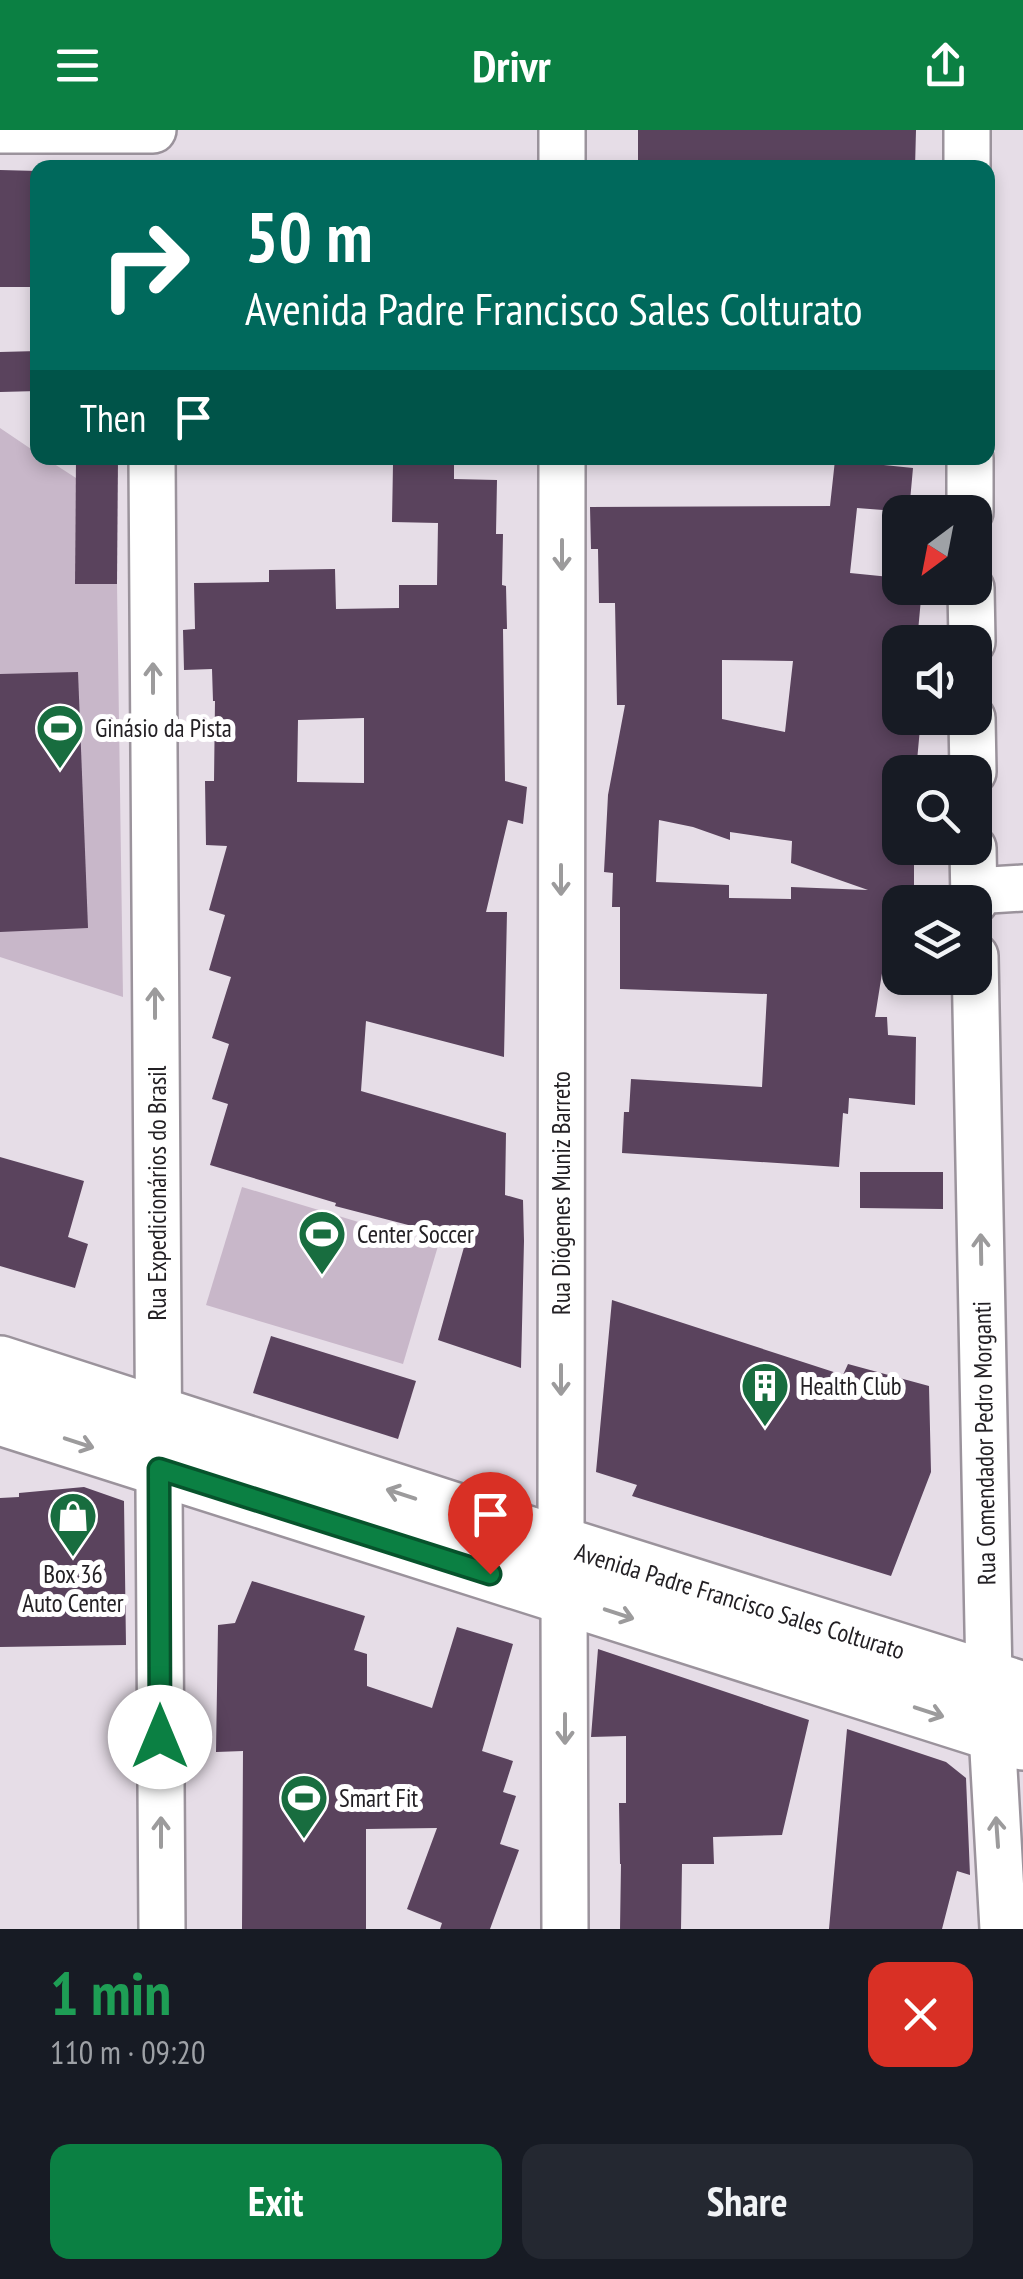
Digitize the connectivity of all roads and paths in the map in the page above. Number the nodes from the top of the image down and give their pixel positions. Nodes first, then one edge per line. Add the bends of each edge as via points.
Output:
1 (0, 130) edge
2 (151, 130) edge
3 (562, 130) edge
4 (967, 130) edge
5 (150, 160) edge
6 (562, 160) edge
7 (967, 160) edge
8 (152, 465) edge
9 (562, 465) edge
10 (970, 465) edge
11 (970, 495) edge
12 (974, 880) edge
13 (1023, 888) edge
14 (977, 995) edge
15 (0, 1364) edge
16 (158, 1416) junction
17 (0, 1417) edge
18 (159, 1469) junction
19 (562, 1571) junction
20 (1006, 1711) edge
21 (162, 1929) edge
22 (565, 1929) edge
23 (1003, 1929) edge

1 - 2 street
2 - 5 street
3 - 6 street
4 - 7 street
16 -> 8 street, Rua Expedicionários do Brasil
9 -> 19 street, Rua Diógenes Muniz Barreto
10 - 11 street
12 - 13 street
20 -> 14 street, Rua Comendador Pedro Morganti
15 - 16 main road, Avenida Padre Francisco Sales Colturato
16 - 18 street, Rua Expedicionários do Brasil
19 -> 16 main road, Avenida Padre Francisco Sales Colturato
17 -> 18 main road, Avenida Padre Francisco Sales Colturato
18 - 19 main road, Avenida Padre Francisco Sales Colturato
21 -> 18 street, Rua Expedicionários do Brasil
19 - 20 main road, Avenida Padre Francisco Sales Colturato
19 -> 22 street, Rua Diógenes Muniz Barreto
23 -> 20 street, Rua Comendador Pedro Morganti

